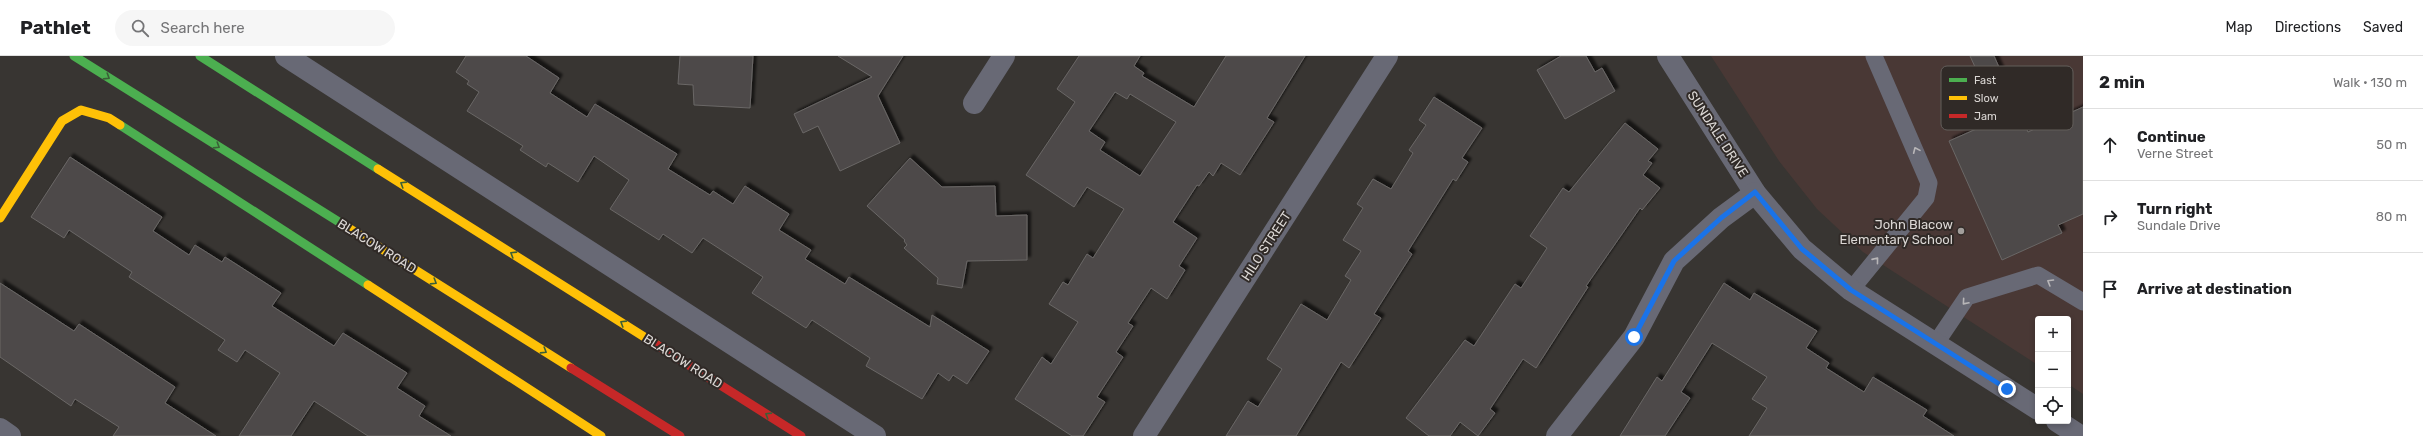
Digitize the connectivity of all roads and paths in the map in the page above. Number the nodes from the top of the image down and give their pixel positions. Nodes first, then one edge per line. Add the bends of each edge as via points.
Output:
1 (74, 56) edge
2 (200, 56) edge
3 (286, 56) edge
4 (1004, 56) edge
5 (1387, 56) edge
6 (1668, 56) edge
7 (1874, 56) edge
8 (974, 103) dead end
9 (1755, 192) junction
10 (0, 218) edge
11 (1851, 290) junction
12 (2083, 302) edge
13 (1936, 343) junction
14 (2035, 407) edge
15 (2062, 424) edge
16 (0, 429) edge
17 (10, 436) edge
18 (601, 436) edge
19 (680, 436) edge
20 (801, 436) edge
21 (875, 436) edge
22 (1144, 436) edge
23 (1557, 436) edge
24 (2080, 436) edge

1 -> 19 main road, BLACOW ROAD
20 -> 2 main road, BLACOW ROAD
3 - 21 street
4 - 8 street
5 - 22 street, HILO STREET
6 - 9 street, SUNDALE DRIVE
11 -> 7 lane via 1926,198 1930,183
9 - 11 street, SUNDALE DRIVE via 1802,249
9 - 23 street via 1721,218 1674,261 1634,337
10 - 18 main road via 62,121 81,110 109,118
11 - 13 street, SUNDALE DRIVE
12 -> 13 lane via 2038,275 1967,297
13 - 14 street, SUNDALE DRIVE
15 - 24 street
16 - 17 street

